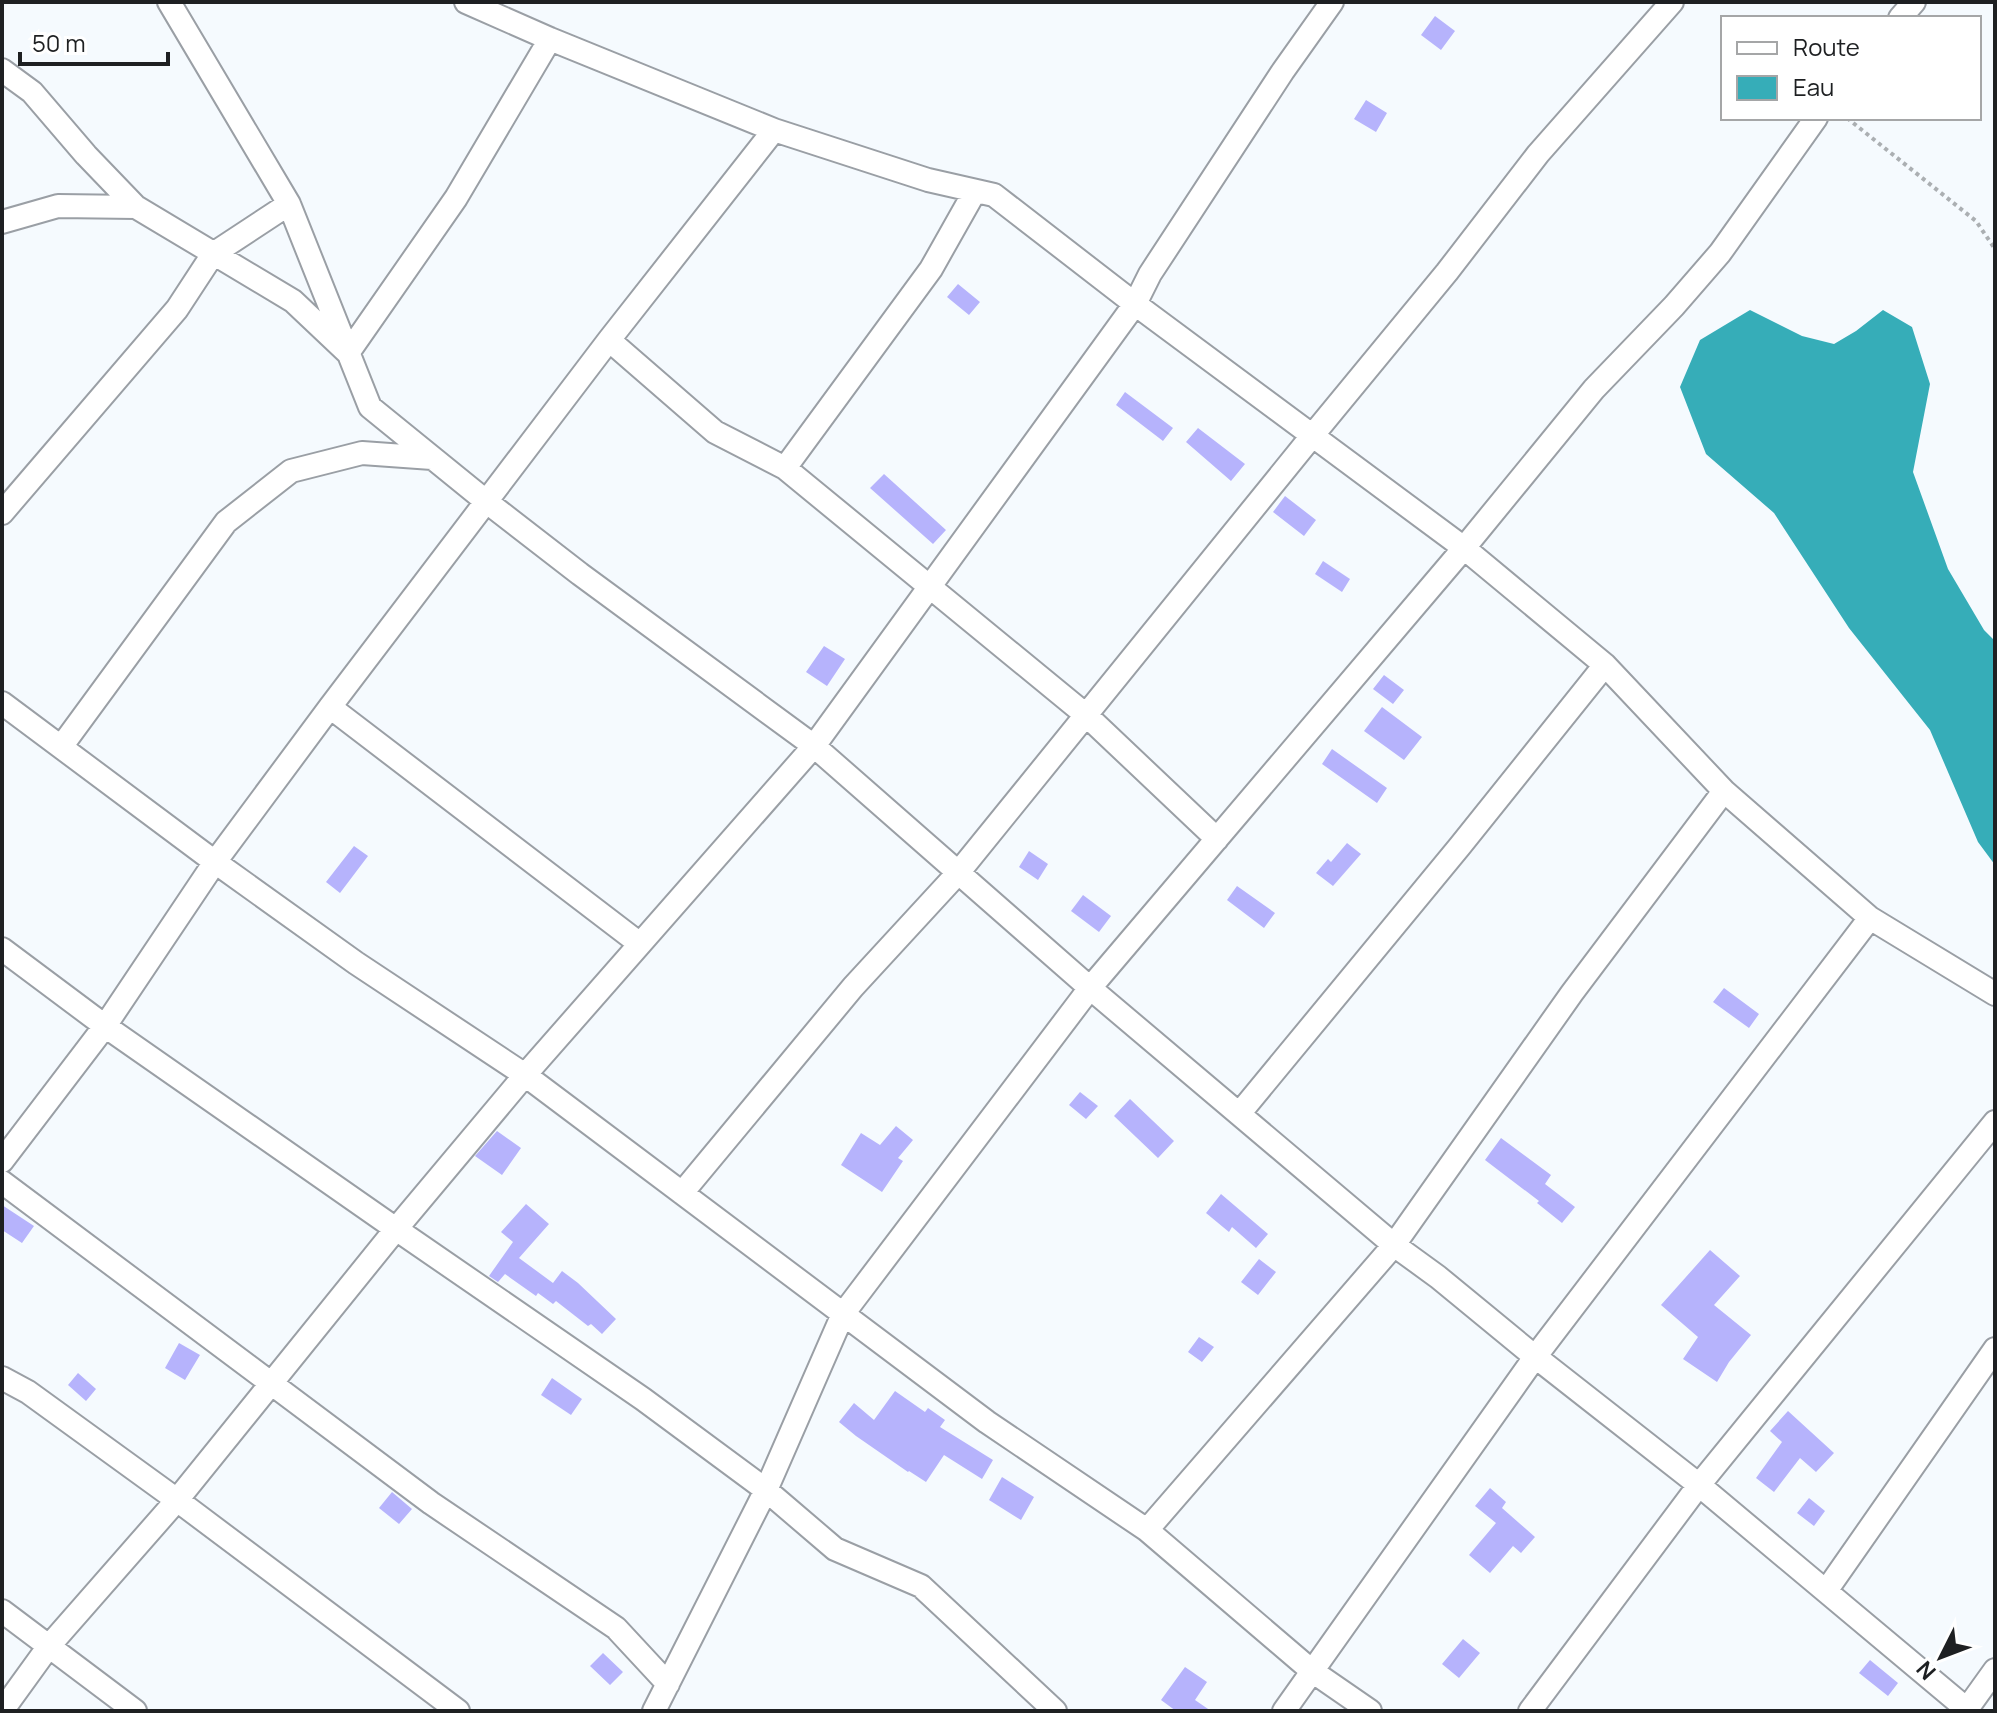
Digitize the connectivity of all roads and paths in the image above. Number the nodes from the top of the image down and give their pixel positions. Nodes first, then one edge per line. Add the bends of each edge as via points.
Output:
1 (169, 2) edge
2 (466, 2) edge
3 (1332, 2) edge
4 (1672, 2) edge
5 (550, 39) junction
6 (2, 70) edge
7 (1815, 120) edge
8 (1850, 120) edge
9 (774, 130) junction
10 (975, 191) junction
11 (289, 204) junction
12 (136, 207) junction
13 (2, 222) edge
14 (1995, 249) edge
15 (213, 254) junction
16 (1135, 304) junction
17 (609, 340) junction
18 (348, 353) junction
19 (1312, 436) junction
20 (432, 458) junction
21 (785, 468) junction
22 (487, 502) junction
23 (2, 513) edge
24 (1464, 548) junction
25 (929, 587) junction
26 (1605, 665) junction
27 (2, 703) edge
28 (330, 707) junction
29 (1086, 715) junction
30 (814, 746) junction
31 (61, 747) junction
32 (1724, 791) junction
33 (1217, 839) junction
34 (215, 862) junction
35 (958, 873) junction
36 (1870, 918) junction
37 (640, 944) junction
38 (2, 949) edge
39 (1090, 988) junction
40 (1995, 994) edge
41 (105, 1026) junction
42 (525, 1075) junction
43 (1239, 1114) junction
44 (1995, 1122) edge
45 (2, 1161) edge
46 (2, 1182) edge
47 (682, 1193) junction
48 (396, 1229) junction
49 (1394, 1245) junction
50 (843, 1314) junction
51 (1995, 1349) edge
52 (1535, 1357) junction
53 (2, 1378) edge
54 (271, 1384) junction
55 (1699, 1485) junction
56 (766, 1490) junction
57 (177, 1500) junction
58 (1147, 1530) junction
59 (1826, 1591) junction
60 (2, 1611) edge
61 (49, 1646) junction
62 (1995, 1670) edge
63 (1312, 1671) junction
64 (668, 1684) junction
65 (1962, 1709) edge
66 (2, 1711) edge
67 (135, 1711) edge
68 (458, 1711) edge
69 (654, 1711) edge
70 (1055, 1711) edge
71 (1284, 1711) edge
72 (1370, 1711) edge
73 (1530, 1711) edge

1 - 11 street
2 - 5 street
3 - 16 street
4 - 19 street via 1538,154
5 - 9 street
5 - 18 street via 456,198
6 - 12 street via 32,92
7 - 24 street via 1720,253 1594,389
8 - 14 path via 1976,221
9 - 10 street
9 - 17 street
10 - 16 street via 994,195
10 - 21 street via 931,269
11 - 15 street
11 - 18 street
12 - 13 street via 58,206
12 - 15 street
15 - 18 street via 293,301
15 - 23 street via 177,309
16 - 19 street
16 - 25 street
17 - 21 street via 715,432
17 - 22 street
18 - 20 street via 370,407
19 - 24 street
19 - 29 street
20 - 22 street
20 - 31 street via 362,453 291,471 226,522
21 - 25 street
22 - 28 street
22 - 30 street
24 - 26 street
24 - 33 street
25 - 29 street
25 - 30 street
26 - 32 street
26 - 43 street
27 - 31 street
28 - 34 street
28 - 37 street
29 - 33 street
29 - 35 street
30 - 35 street
30 - 37 street
31 - 34 street
32 - 36 street
32 - 49 street via 1572,993
33 - 39 street
34 - 41 street
34 - 42 street
35 - 39 street
35 - 47 street via 853,987
36 - 40 street
36 - 52 street
37 - 42 street
38 - 41 street
39 - 43 street
39 - 50 street
41 - 45 street
41 - 48 street
42 - 47 street
42 - 48 street
43 - 49 street
44 - 55 street
46 - 54 street
47 - 50 street
48 - 54 street
48 - 56 street
49 - 52 street
49 - 58 street
50 - 56 street
50 - 58 street via 987,1422
51 - 59 street
52 - 55 street
52 - 63 street
53 - 57 street
54 - 57 street
54 - 64 street via 431,1503 616,1628
55 - 59 street
55 - 73 street
56 - 64 street
56 - 70 street via 835,1549 921,1586
57 - 61 street
57 - 68 street
58 - 63 street
59 - 65 street
60 - 61 street
61 - 66 street
61 - 67 street
62 - 65 street
63 - 71 street
63 - 72 street
64 - 69 street

